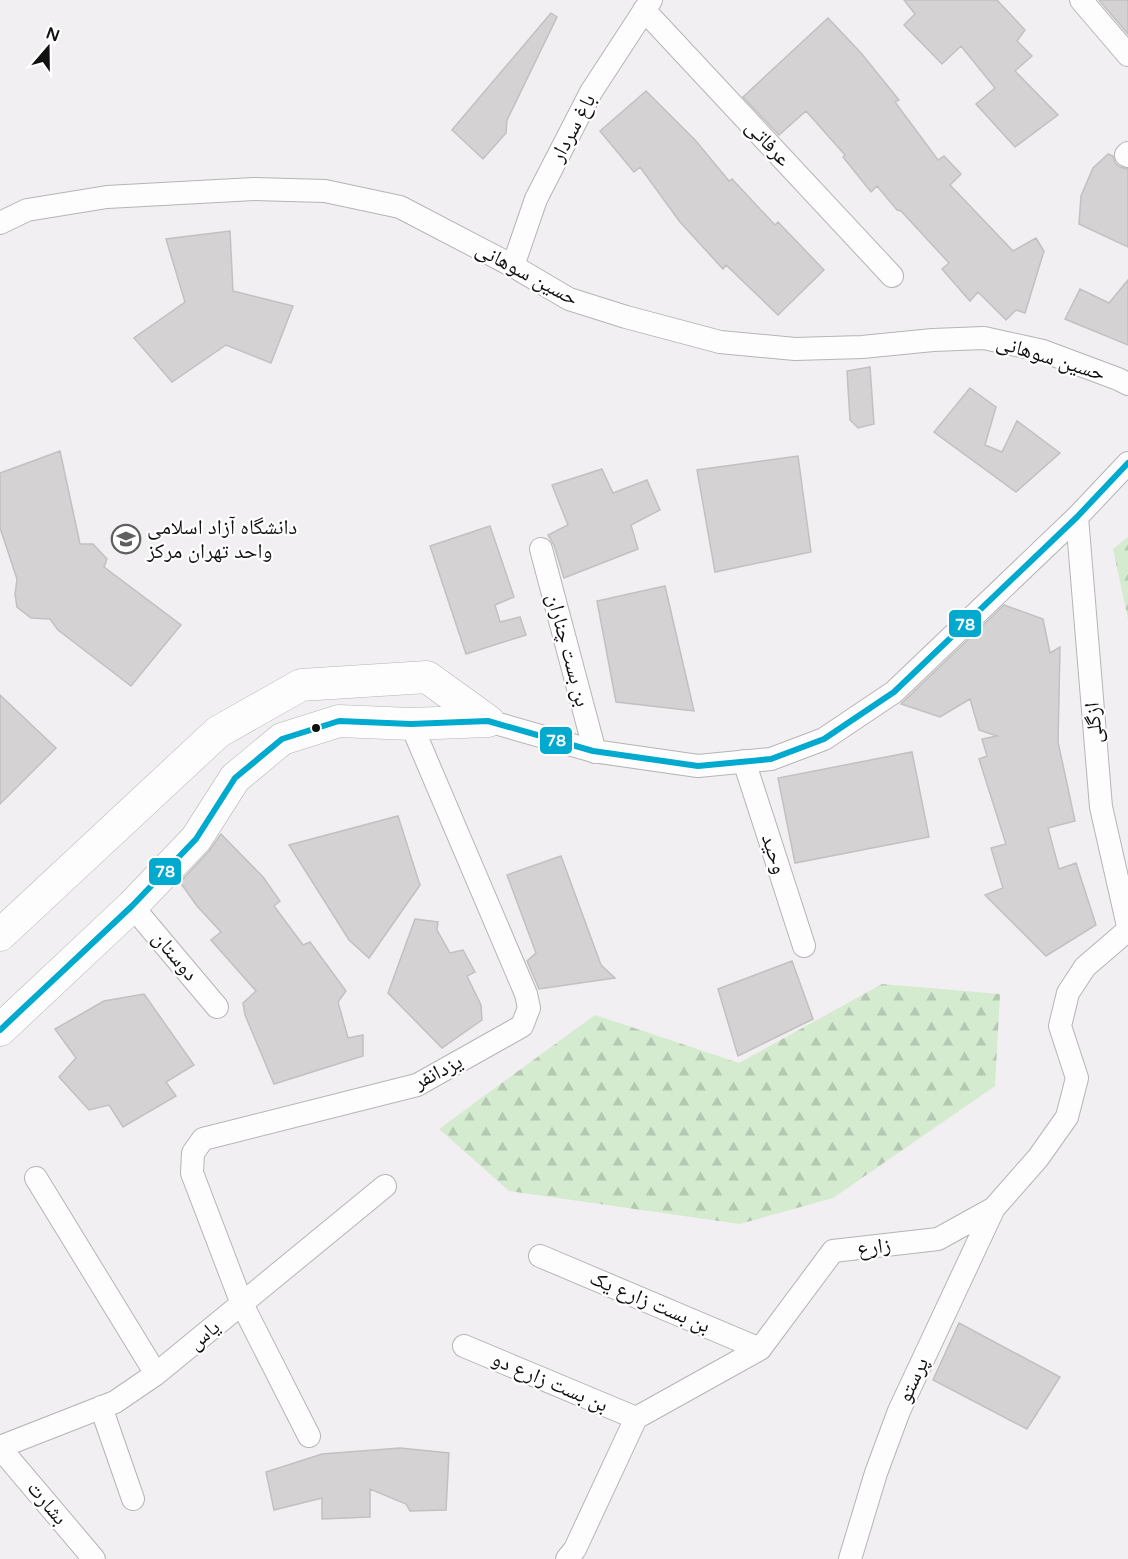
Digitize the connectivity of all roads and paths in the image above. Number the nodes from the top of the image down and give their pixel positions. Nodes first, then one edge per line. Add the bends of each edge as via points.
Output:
1 (1081, 0) edge
2 (648, 5) edge
3 (1128, 55) edge
4 (0, 223) edge
5 (513, 266) junction
6 (892, 276) dead end
7 (1128, 384) edge
8 (1128, 463) edge
9 (1077, 517) junction
10 (541, 549) dead end
11 (488, 722) junction
12 (411, 724) junction
13 (596, 752) junction
14 (744, 761) junction
15 (132, 906) junction
16 (1128, 928) edge
17 (0, 935) edge
18 (804, 946) dead end
19 (217, 1007) dead end
20 (0, 1030) edge
21 (36, 1178) dead end
22 (385, 1186) dead end
23 (993, 1208) junction
24 (540, 1256) dead end
25 (242, 1304) junction
26 (464, 1346) dead end
27 (760, 1348) junction
28 (156, 1374) junction
29 (100, 1407) junction
30 (636, 1418) junction
31 (309, 1436) dead end
32 (0, 1448) edge
33 (133, 1499) dead end
34 (94, 1559) edge
35 (567, 1559) edge
36 (850, 1559) edge

1 - 3 street
2 - 5 street, باغ سردار via 591,92 536,199
2 - 6 street, عرفاتی
4 - 5 street, حسین سوهانی via 27,210 107,197 254,189 326,191 400,207
5 - 7 street, حسین سوهانی via 569,299 720,342 795,349 984,338 1043,351
8 - 9 street
9 - 14 street via 894,692 824,739 771,759
9 - 16 street, ازگلی via 1101,807
10 - 13 street, بن بست چناران
11 - 12 main road
11 - 13 street
11 - 17 main road via 427,677 302,685 218,732
12 - 15 main road via 339,721 282,739 235,778 196,839
12 - 25 street, یزدانفر via 529,1008 522,1026 417,1086 203,1138 193,1153 192,1173
13 - 14 street via 698,765
14 - 18 street, وحید
15 - 19 street, دوستان
15 - 20 main road
16 - 23 street, زارع via 1085,967 1068,993 1060,1026 1077,1078 1067,1116 1038,1158
21 - 28 street
22 - 25 street, یاس
23 - 27 street, زارع via 938,1239 833,1251
23 - 36 street, پرستو via 898,1411
24 - 27 street, بن بست زارع یک
25 - 28 street, یاس
25 - 31 street, یزدانفر
26 - 30 street, بن بست زارع دو
27 - 30 street, زارع
28 - 29 street, یاس via 115,1402
29 - 32 street, یاس
29 - 33 street
30 - 35 street
32 - 34 street, بشارت

